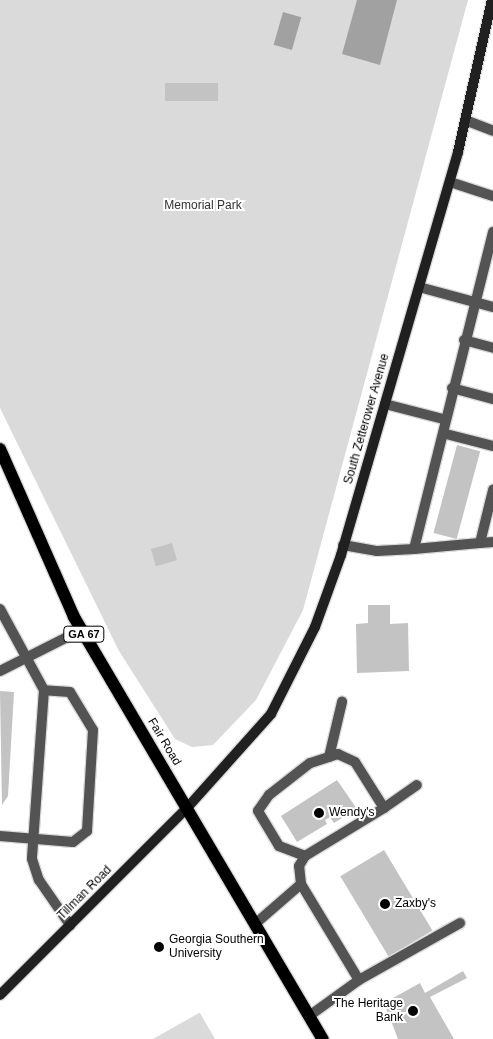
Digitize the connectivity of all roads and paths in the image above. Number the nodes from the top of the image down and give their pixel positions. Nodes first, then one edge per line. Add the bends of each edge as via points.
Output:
1 (492, 0) edge
2 (465, 120) junction
3 (493, 130) edge
4 (450, 182) junction
5 (493, 196) edge
6 (493, 232) edge
7 (419, 287) junction
8 (473, 303) junction
9 (493, 307) edge
10 (464, 340) junction
11 (493, 348) edge
12 (452, 388) junction
13 (493, 399) edge
14 (385, 404) junction
15 (443, 419) junction
16 (446, 434) junction
17 (493, 446) edge
18 (0, 449) edge
19 (493, 490) edge
20 (493, 542) edge
21 (480, 543) junction
22 (343, 545) junction
23 (414, 549) junction
24 (0, 609) edge
25 (81, 630) junction
26 (29, 658) junction
27 (0, 672) edge
28 (44, 690) junction
29 (342, 702) dead end
30 (330, 757) junction
31 (417, 785) dead end
32 (187, 808) junction
33 (384, 808) junction
34 (0, 836) edge
35 (34, 839) junction
36 (306, 856) junction
37 (301, 884) junction
38 (460, 923) dead end
39 (255, 924) junction
40 (70, 926) junction
41 (359, 980) junction
42 (0, 995) edge
43 (310, 1016) junction
44 (323, 1039) edge

1 - 2 street, South Zetterower Avenue
2 - 3 lane
2 - 4 street, South Zetterower Avenue
4 - 5 lane
4 - 7 street, South Zetterower Avenue
6 - 8 lane
7 - 8 lane
7 - 14 street, South Zetterower Avenue
8 - 9 lane
8 - 10 lane
10 - 11 lane
10 - 12 lane
12 - 13 lane
12 - 15 lane
14 - 15 lane
14 - 22 street, South Zetterower Avenue
15 - 16 lane
16 - 17 lane
16 - 23 lane
18 - 25 main road, Fair Road / GA 67
19 - 21 lane
20 - 21 lane
21 - 23 lane
22 - 23 lane via 377,551
22 - 32 street, South Zetterower Avenue via 314,627 270,714
24 - 26 lane
25 - 26 lane
25 - 32 main road, Fair Road / GA 67
26 - 27 lane
26 - 28 lane
28 - 35 lane
28 - 35 lane via 70,692 93,730 88,822 87,831 73,842
29 - 30 lane
30 - 33 lane via 338,754 355,762
30 - 36 lane via 310,763 269,796 258,811 279,846
31 - 33 lane
32 - 39 main road, Fair Road / GA 67
32 - 40 street, Tillman Road
33 - 36 lane
34 - 35 lane
35 - 40 lane via 32,859 39,880
36 - 37 lane via 299,866
37 - 39 lane
37 - 41 lane
38 - 41 lane
39 - 43 main road, Fair Road / GA 67
40 - 42 street, Tillman Road
41 - 43 lane
43 - 44 main road, Fair Road / GA 67

